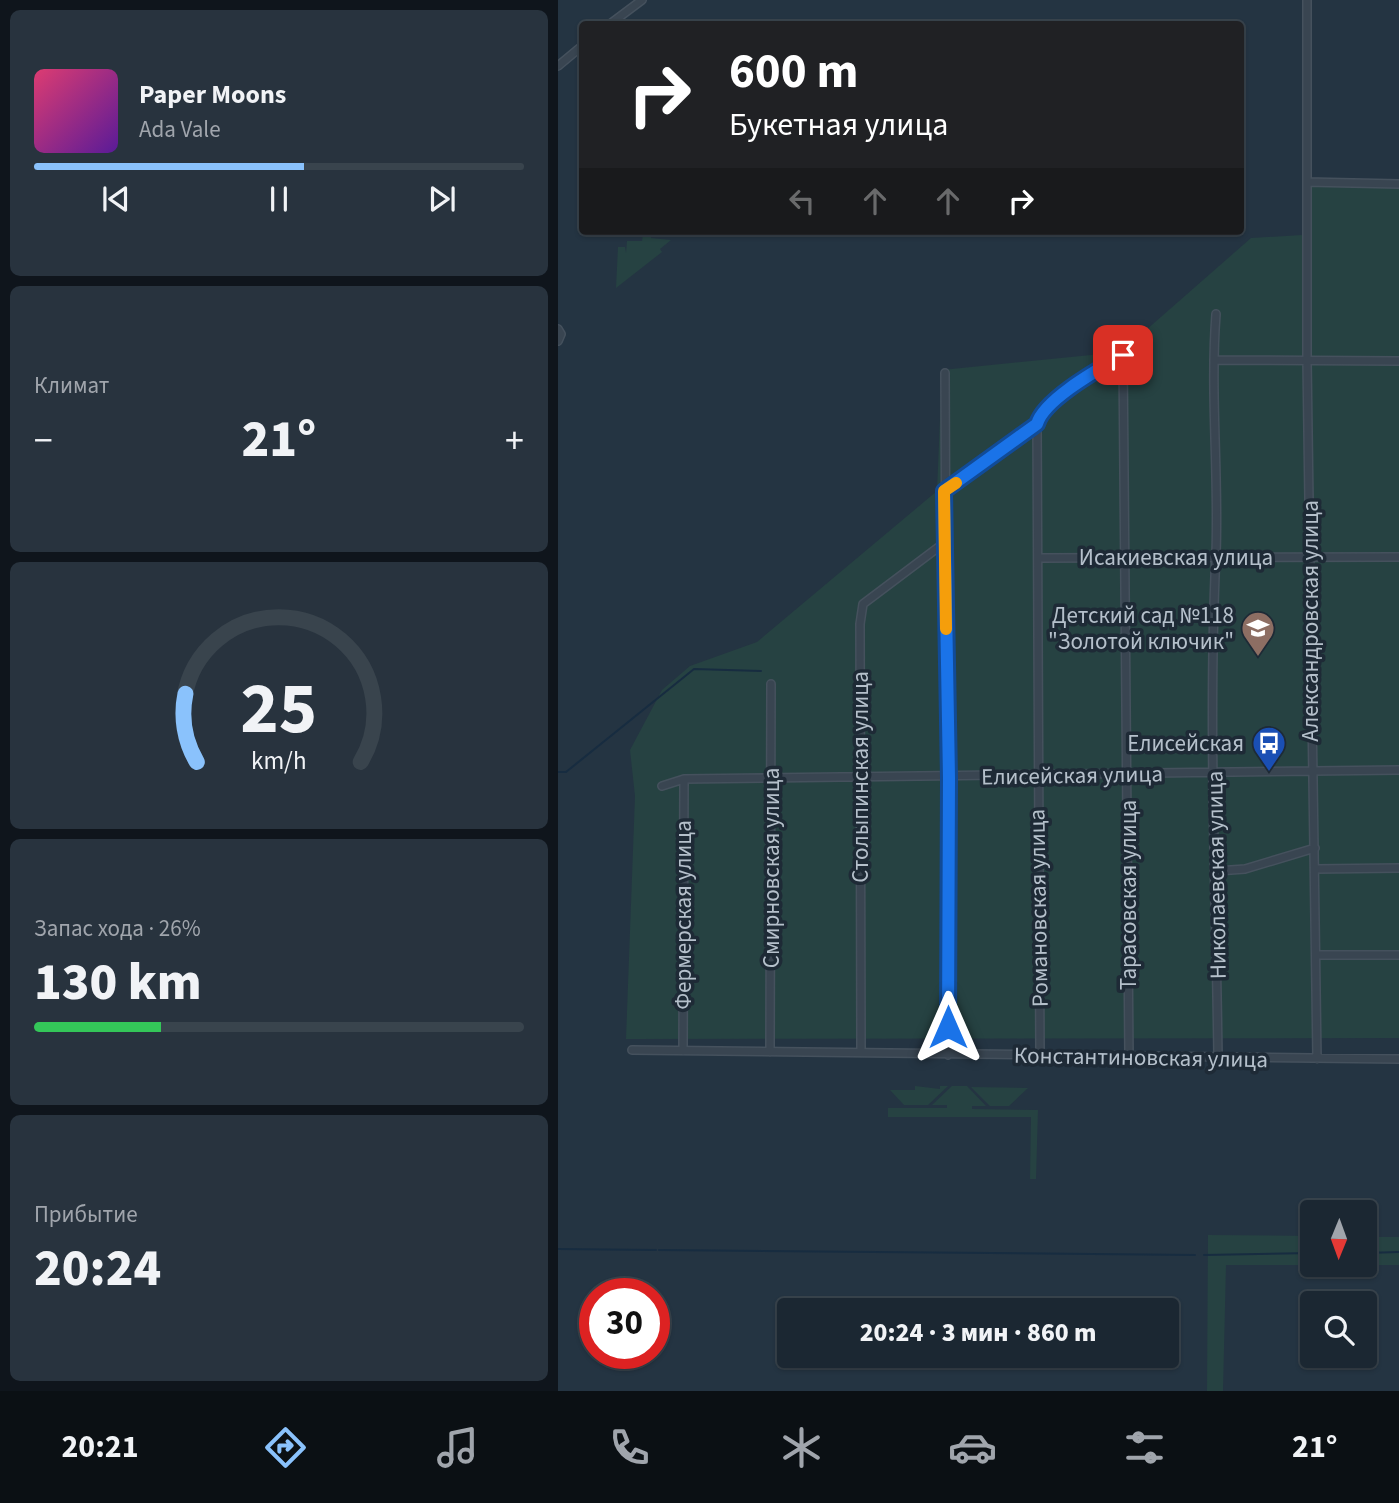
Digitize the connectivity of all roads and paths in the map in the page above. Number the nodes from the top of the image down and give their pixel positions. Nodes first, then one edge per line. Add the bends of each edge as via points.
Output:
1 (642, 0) edge
2 (1307, 0) edge
3 (614, 21) edge
4 (579, 48) edge
5 (558, 66) edge
6 (1308, 183) junction
7 (1399, 184) edge
8 (1216, 314) dead end
9 (558, 329) edge
10 (558, 341) edge
11 (1215, 360) junction
12 (1307, 361) junction
13 (1399, 361) edge
14 (945, 373) dead end
15 (1037, 424) junction
16 (944, 491) junction
17 (944, 543) junction
18 (1127, 557) junction
19 (1216, 557) junction
20 (1310, 557) junction
21 (1399, 557) edge
22 (1038, 558) junction
23 (771, 684) dead end
24 (1314, 770) junction
25 (1399, 771) edge
26 (1128, 772) junction
27 (1215, 774) junction
28 (1037, 775) junction
29 (861, 778) junction
30 (949, 778) junction
31 (684, 779) junction
32 (772, 779) junction
33 (662, 786) dead end
34 (1315, 848) junction
35 (1399, 868) edge
36 (1315, 869) junction
37 (1217, 871) junction
38 (1399, 955) edge
39 (1316, 956) junction
40 (632, 1050) dead end
41 (683, 1051) junction
42 (770, 1052) junction
43 (861, 1052) junction
44 (948, 1055) junction
45 (1040, 1056) junction
46 (1129, 1057) junction
47 (1218, 1058) junction
48 (1317, 1059) junction
49 (1399, 1059) edge

1 - 3 street
2 - 6 street, Александровская улица
4 - 5 street
6 - 7 street
6 - 12 street, Александровская улица
8 - 11 street, Николаевская улица
9 - 10 street
11 - 12 street
11 - 19 street, Николаевская улица
12 - 13 street
12 - 20 street, Александровская улица
14 - 16 street
15 - 16 street
15 - 18 street, Тарасовская улица via 1045,409 1123,355
15 - 22 street, Романовская улица
16 - 17 street
17 - 29 street, Столыпинская улица via 863,604
17 - 30 street
18 - 19 street, Исакиевская улица
18 - 22 street, Исакиевская улица
18 - 26 street, Тарасовская улица
19 - 20 street, Исакиевская улица
19 - 27 street, Николаевская улица
20 - 21 street, Исакиевская улица
20 - 24 street, Александровская улица
22 - 28 street, Романовская улица
23 - 32 street, Смирновская улица
24 - 25 street, Елисейская улица
24 - 27 street, Елисейская улица
24 - 34 street, Александровская улица
26 - 27 street, Елисейская улица
26 - 28 street, Елисейская улица
26 - 46 street, Тарасовская улица
27 - 37 street, Николаевская улица
28 - 30 street, Елисейская улица
28 - 45 street, Романовская улица
29 - 30 street, Елисейская улица
29 - 32 street, Елисейская улица
29 - 43 street, Столыпинская улица
30 - 44 street
31 - 32 street, Елисейская улица
31 - 33 street, Елисейская улица
31 - 41 street, Фермерская улица
32 - 42 street, Смирновская улица
34 - 36 street, Александровская улица
34 - 37 street via 1245,869
35 - 36 street
36 - 39 street, Александровская улица
37 - 47 street, Николаевская улица
38 - 39 street
39 - 48 street, Александровская улица
40 - 41 street, Константиновская улица
41 - 42 street, Константиновская улица
42 - 43 street, Константиновская улица
43 - 44 street, Константиновская улица
44 - 45 street, Константиновская улица
45 - 46 street, Константиновская улица
46 - 47 street, Константиновская улица
47 - 48 street, Константиновская улица
48 - 49 street, Константиновская улица

